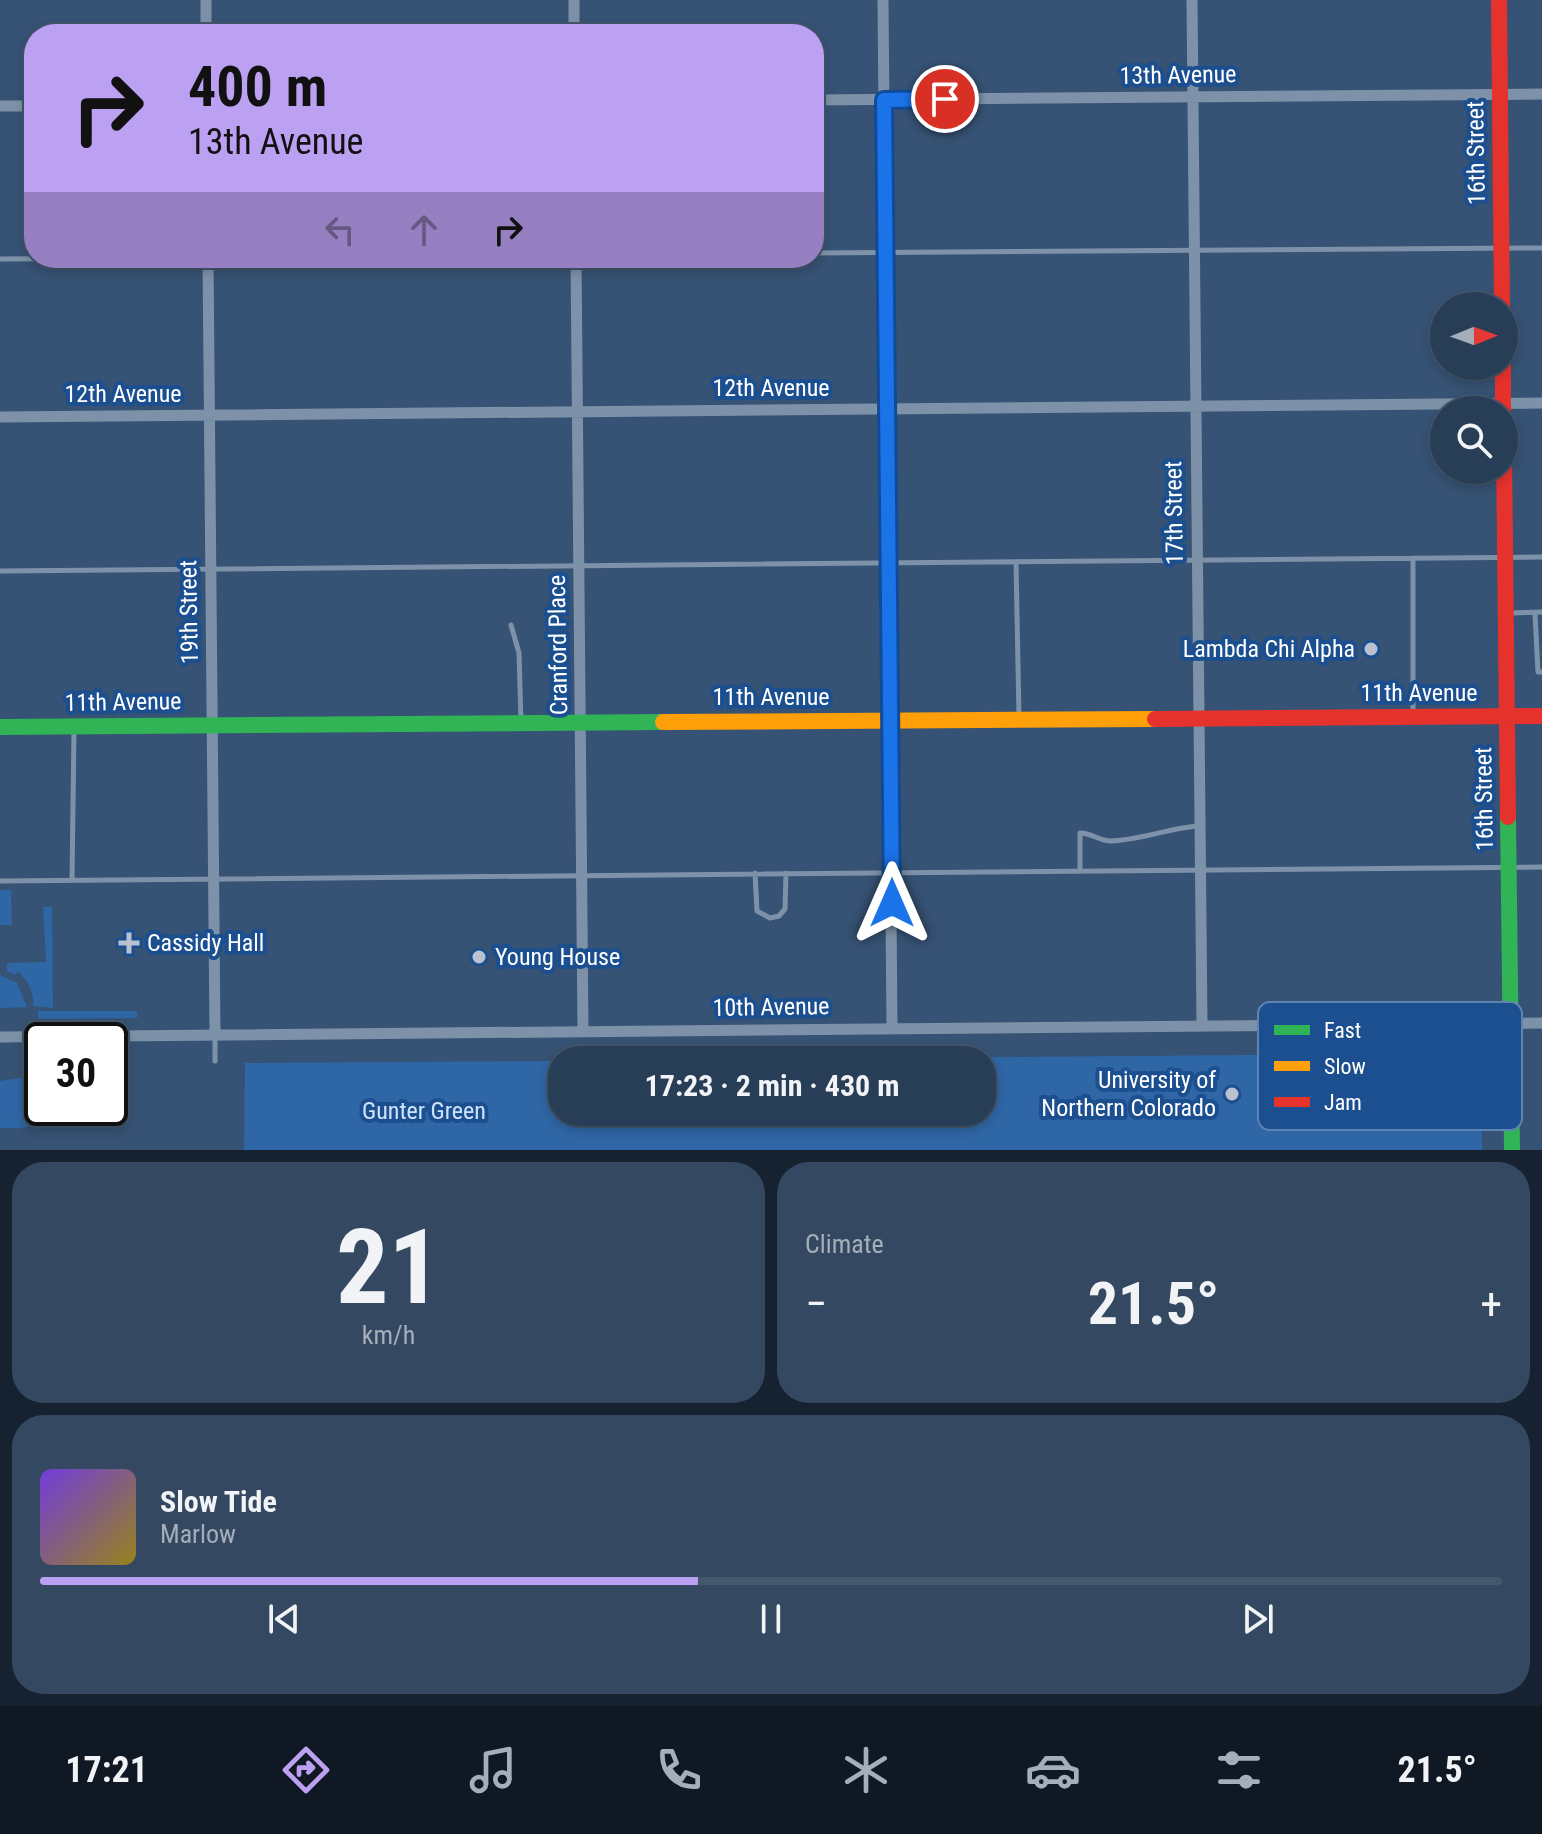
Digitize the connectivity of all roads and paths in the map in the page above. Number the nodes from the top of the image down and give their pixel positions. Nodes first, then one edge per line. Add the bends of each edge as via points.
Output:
1 (206, 0) edge
2 (574, 0) edge
3 (883, 0) edge
4 (1192, 0) edge
5 (1499, 0) edge
6 (206, 24) edge
7 (574, 24) edge
8 (1500, 93) junction
9 (1542, 94) edge
10 (1193, 97) junction
11 (824, 100) edge
12 (884, 100) junction
13 (0, 106) edge
14 (24, 106) edge
15 (1542, 248) edge
16 (1502, 249) junction
17 (1194, 250) junction
18 (824, 253) edge
19 (885, 253) junction
20 (0, 259) edge
21 (24, 259) edge
22 (208, 268) edge
23 (576, 268) edge
24 (1502, 292) edge
25 (1542, 403) edge
26 (1518, 405) edge
27 (1195, 407) junction
28 (1430, 407) edge
29 (887, 409) junction
30 (578, 411) junction
31 (209, 415) junction
32 (0, 417) edge
33 (1504, 484) edge
34 (1542, 557) edge
35 (1413, 558) junction
36 (1505, 558) junction
37 (1197, 560) junction
38 (1016, 562) junction
39 (889, 563) junction
40 (579, 564) junction
41 (211, 569) junction
42 (0, 571) edge
43 (1506, 613) junction
44 (1539, 613) edge
45 (511, 625) dead end
46 (1542, 672) edge
47 (1413, 716) junction
48 (1542, 716) edge
49 (1199, 717) junction
50 (1507, 717) junction
51 (1019, 718) junction
52 (890, 720) junction
53 (521, 722) junction
54 (581, 722) junction
55 (212, 725) junction
56 (73, 726) junction
57 (0, 727) edge
58 (1200, 826) junction
59 (1509, 867) junction
60 (1542, 867) edge
61 (1080, 870) junction
62 (1201, 870) junction
63 (891, 872) junction
64 (755, 873) junction
65 (786, 873) junction
66 (582, 874) junction
67 (212, 879) junction
68 (72, 880) junction
69 (0, 881) edge
70 (1511, 1002) edge
71 (1202, 1025) junction
72 (1258, 1025) edge
73 (892, 1027) junction
74 (583, 1031) junction
75 (215, 1035) junction
76 (0, 1037) edge
77 (215, 1061) dead end
78 (1512, 1130) edge
79 (1512, 1150) edge

1 - 6 street
2 - 7 street
3 - 12 street
4 - 10 street, 17th Street
5 - 8 main road, 16th Street
8 - 9 street, 13th Avenue
8 - 10 street, 13th Avenue
8 - 16 main road, 16th Street
10 - 12 street, 13th Avenue
10 - 17 street, 17th Street
11 - 12 street, 13th Avenue
12 - 19 street
13 - 14 street
15 - 16 lane
16 - 17 lane
16 - 24 main road, 16th Street
17 - 19 lane
17 - 27 street, 17th Street
18 - 19 lane
19 - 29 street
20 - 21 lane
22 - 31 street, 19th Street
23 - 30 street, Cranford Place
25 - 26 street, 12th Avenue
27 - 28 street, 12th Avenue
27 - 29 street, 12th Avenue
27 - 37 street, 17th Street
29 - 30 street, 12th Avenue
29 - 39 street
30 - 31 street, 12th Avenue
30 - 40 street, Cranford Place
31 - 32 street, 12th Avenue
31 - 41 street, 19th Street
33 - 36 main road, 16th Street
34 - 36 lane
35 - 36 lane
35 - 37 lane
35 - 47 lane
36 - 43 main road, 16th Street
37 - 38 lane
37 - 49 street, 17th Street
38 - 39 lane
38 - 51 lane
39 - 40 lane
39 - 52 street
40 - 41 lane
40 - 54 street, Cranford Place
41 - 42 lane
41 - 55 street, 19th Street
43 - 44 lane
43 - 50 main road, 16th Street
44 - 46 lane
45 - 53 lane via 519,653
47 - 49 main road, 11th Avenue
47 - 50 main road, 11th Avenue
48 - 50 main road, 11th Avenue
49 - 51 main road, 11th Avenue
49 - 58 street, 17th Street
50 - 59 main road, 16th Street
51 - 52 main road, 11th Avenue
52 - 54 main road, 11th Avenue
52 - 63 street
53 - 54 main road, 11th Avenue
53 - 55 main road, 11th Avenue
54 - 66 street, Cranford Place
55 - 56 main road, 11th Avenue
55 - 67 street, 19th Street
56 - 57 main road, 11th Avenue
56 - 68 lane
58 - 61 lane via 1111,841 1080,833
58 - 62 street, 17th Street
59 - 60 lane
59 - 62 lane
59 - 70 main road, 16th Street
61 - 62 lane
61 - 63 lane
62 - 71 street, 17th Street
63 - 65 lane
63 - 73 street
64 - 65 lane
64 - 65 lane via 757,911 770,918 785,909
64 - 66 lane
66 - 67 lane
66 - 74 street, Cranford Place
67 - 68 lane
67 - 75 street, 19th Street
68 - 69 lane
71 - 72 street, 10th Avenue
71 - 73 street, 10th Avenue
73 - 74 street, 10th Avenue
74 - 75 street, 10th Avenue
75 - 76 street, 10th Avenue
75 - 77 lane, 19th Street
78 - 79 main road, 16th Street

